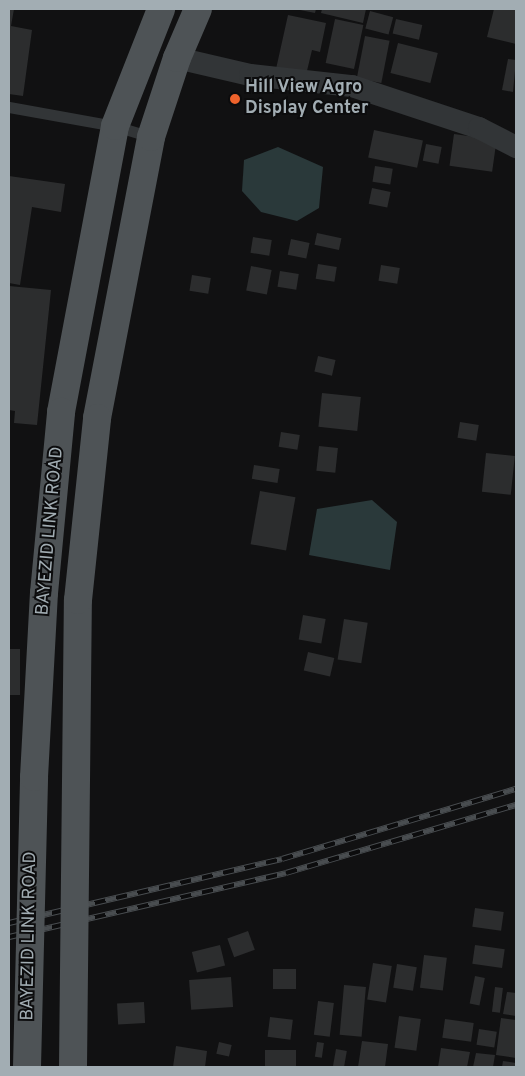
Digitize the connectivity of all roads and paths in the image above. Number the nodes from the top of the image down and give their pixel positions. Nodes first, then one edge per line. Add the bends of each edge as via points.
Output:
1 (161, 9) edge
2 (198, 9) edge
3 (177, 58) junction
4 (9, 107) edge
5 (115, 126) junction
6 (152, 138) junction
7 (516, 148) edge
8 (27, 1067) edge
9 (73, 1067) edge

1 - 5 main road, BAYEZID LINK ROAD
2 - 3 main road, BAYEZID LINK ROAD
3 - 6 main road, BAYEZID LINK ROAD
3 - 7 street via 250,75 352,86 479,128
4 - 5 lane
5 - 6 lane
5 - 8 main road, BAYEZID LINK ROAD, bridge via 61,412 44,593 34,768
6 - 9 main road, BAYEZID LINK ROAD, bridge via 97,418 78,600

